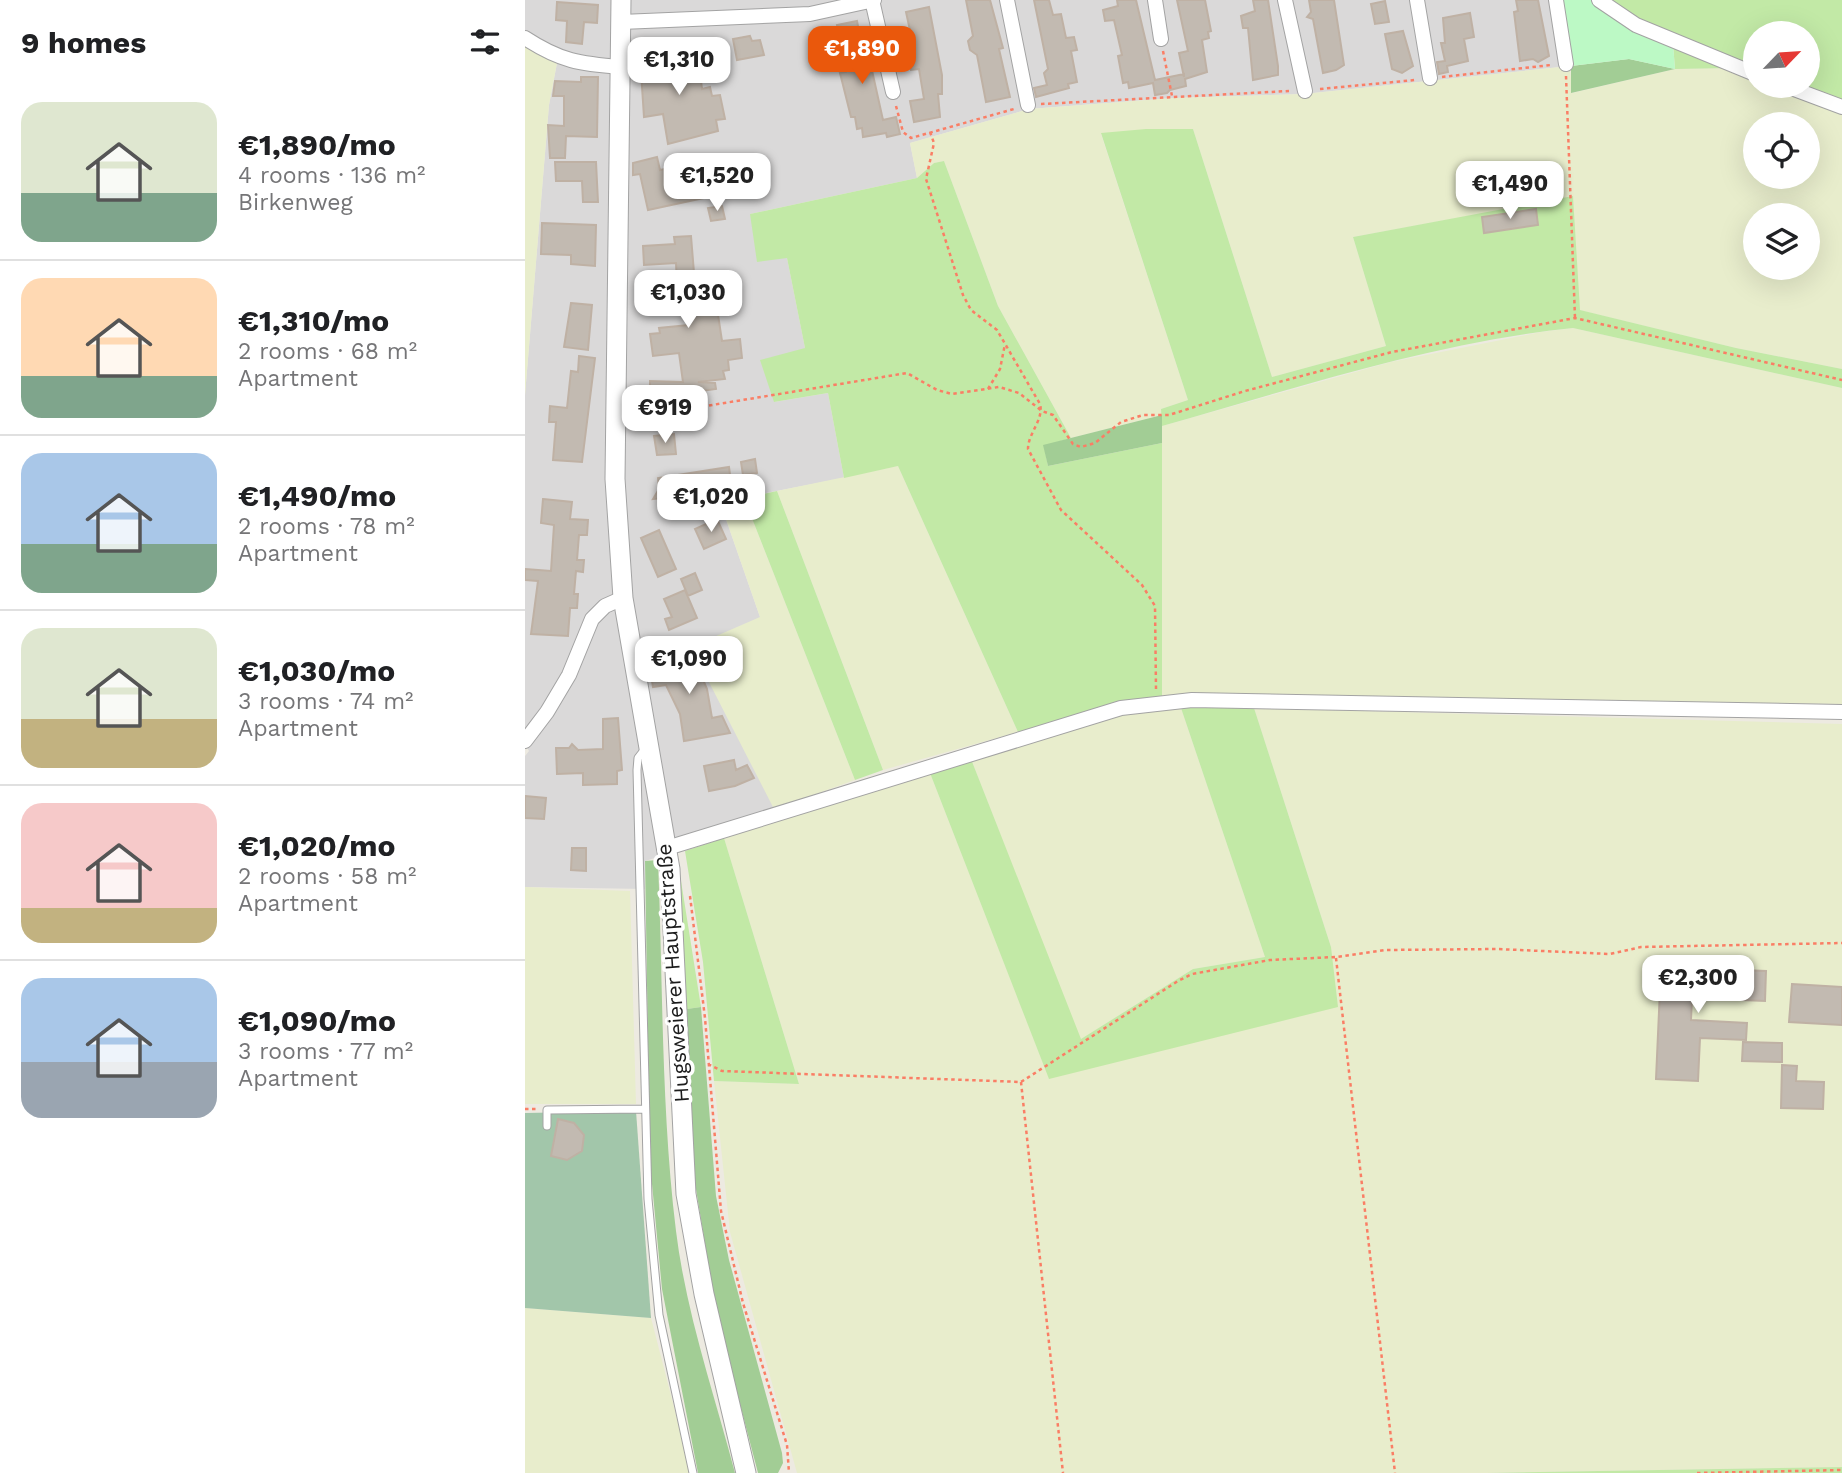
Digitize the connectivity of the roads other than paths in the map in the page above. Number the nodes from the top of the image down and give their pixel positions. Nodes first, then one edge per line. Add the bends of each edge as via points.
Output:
1 (621, 0) edge
2 (873, 0) edge
3 (1007, 0) edge
4 (1155, 0) edge
5 (1285, 0) edge
6 (1417, 0) edge
7 (1556, 0) edge
8 (1599, 0) edge
9 (621, 22) junction
10 (525, 38) edge
11 (1161, 39) road end
12 (1566, 64) road end
13 (621, 67) junction
14 (1743, 69) edge
15 (1430, 78) road end
16 (1305, 91) road end
17 (893, 92) road end
18 (1818, 98) edge
19 (1028, 104) road end
20 (1842, 107) edge
21 (623, 598) junction
22 (1842, 712) edge
23 (525, 741) edge
24 (646, 747) junction
25 (667, 848) junction
26 (644, 1109) junction
27 (547, 1126) dead end
28 (746, 1472) edge
29 (693, 1473) edge

1 - 9 street, Hugsweierer Hauptstraße
2 - 9 street via 810,14
2 - 17 street
3 - 19 street
4 - 11 street
5 - 16 street
6 - 15 street
7 - 12 street
8 - 14 street via 1636,26
9 - 13 street, Hugsweierer Hauptstraße
10 - 13 street via 576,63
13 - 21 street, Hugsweierer Hauptstraße via 615,479
18 - 20 street
21 - 23 street via 591,619 569,674
21 - 24 street, Hugsweierer Hauptstraße
22 - 25 street via 1156,703 1121,708
24 - 25 street, Hugsweierer Hauptstraße
24 - 26 lane via 637,770
25 - 28 street, Hugsweierer Hauptstraße via 686,1194 704,1294
26 - 27 lane via 547,1110
26 - 29 lane via 659,1314

